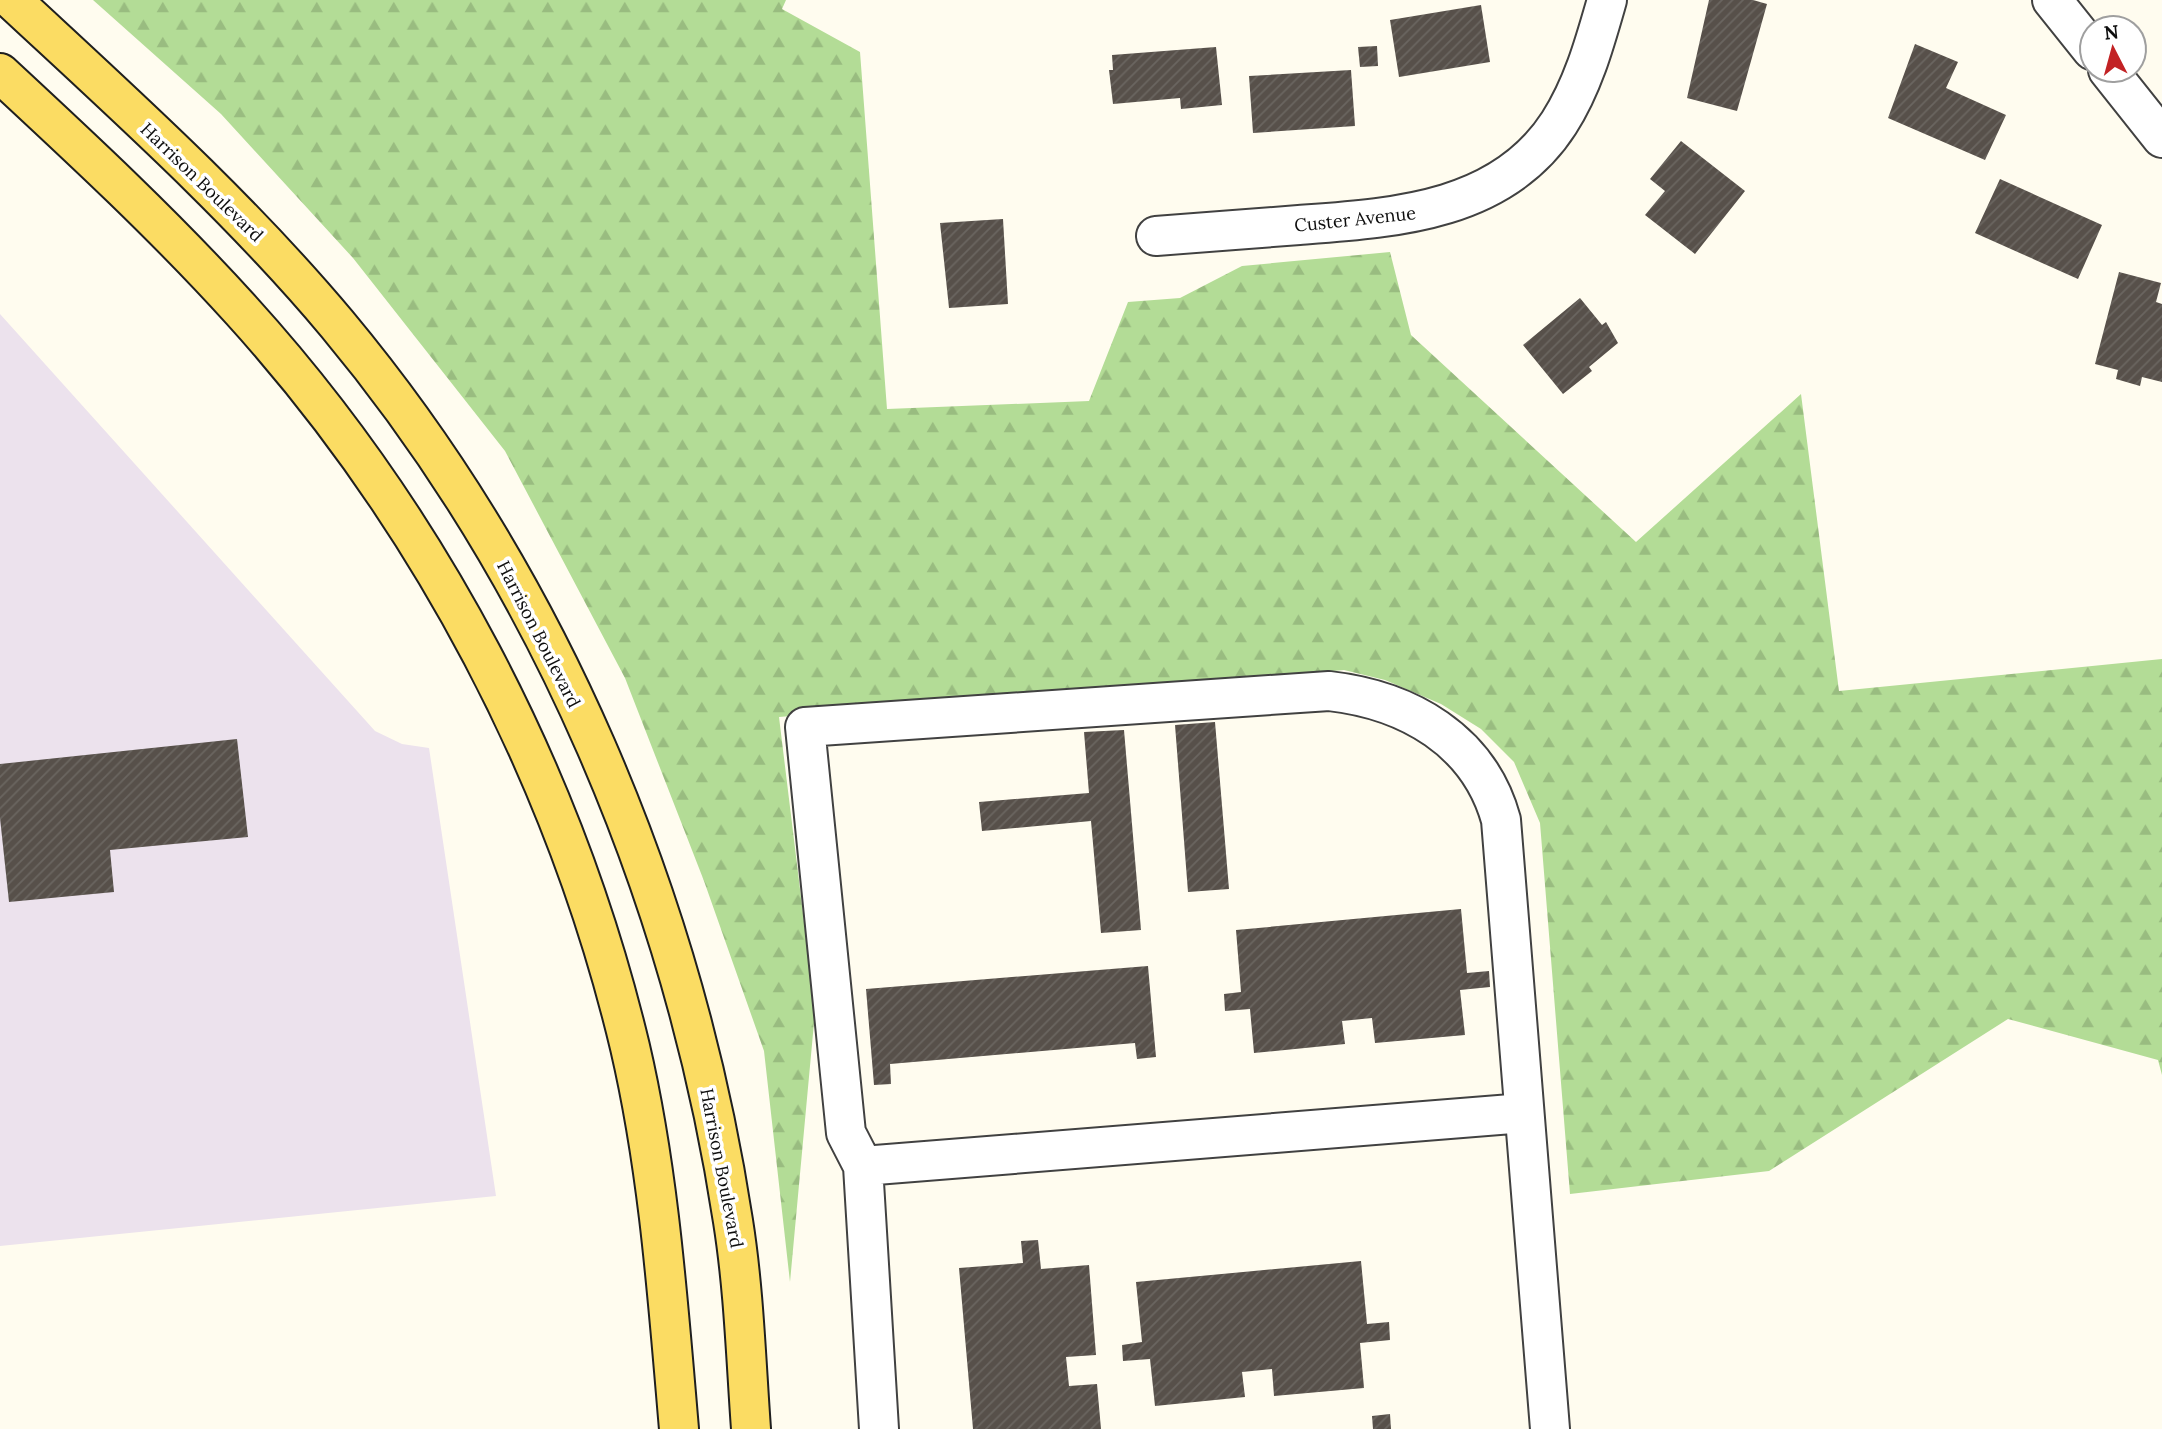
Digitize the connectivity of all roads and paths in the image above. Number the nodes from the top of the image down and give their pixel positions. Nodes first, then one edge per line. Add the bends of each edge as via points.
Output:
1 (12, 0) edge
2 (1607, 0) edge
3 (2052, 0) edge
4 (2078, 32) edge
5 (0, 73) edge
6 (2119, 84) edge
7 (2162, 138) edge
8 (1156, 236) dead end
9 (1524, 1113) junction
10 (863, 1166) junction
11 (680, 1429) edge
12 (751, 1429) edge
13 (879, 1429) edge
14 (1550, 1429) edge

1 - 12 main road, Harrison Boulevard via 230,206 340,327 448,474 525,604 577,705 629,825 678,972 733,1219
2 - 8 street, Custer Avenue via 1592,52 1559,124 1536,153 1474,196 1380,219
3 - 4 street
5 - 11 main road via 185,251 293,372 400,514 521,730 579,877 631,1051 665,1259
6 - 7 street
9 - 10 street
9 - 10 street via 1501,820 1495,799 1461,747 1409,712 1360,695 1329,691 805,727 846,1133
9 - 14 street
10 - 13 street

